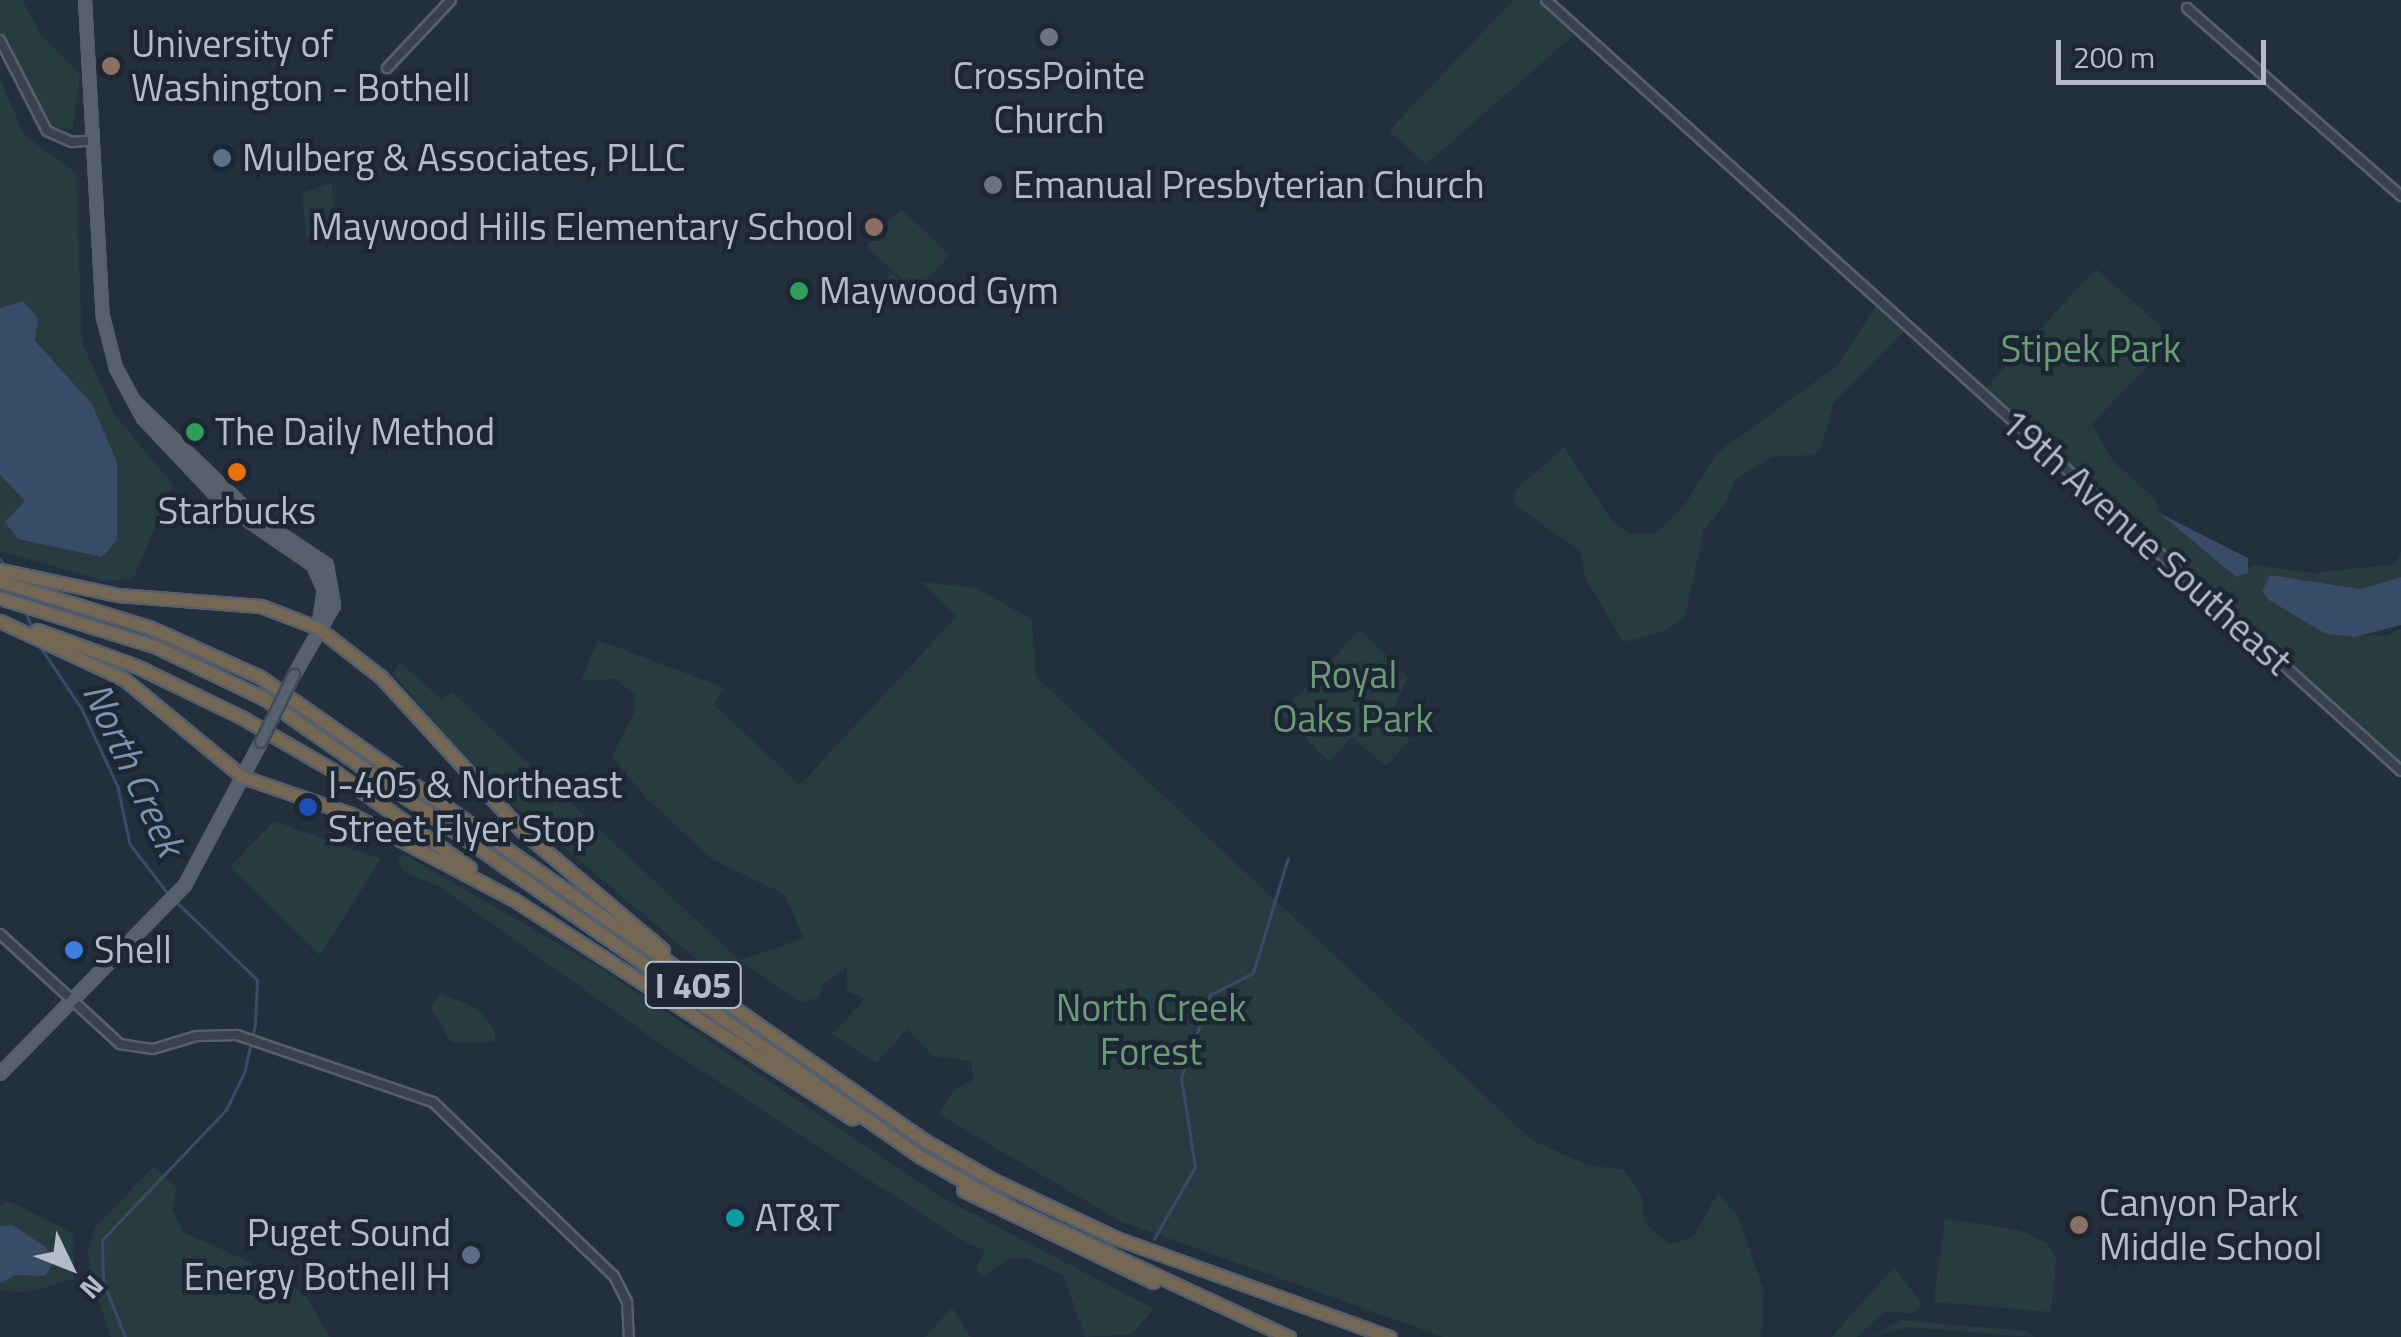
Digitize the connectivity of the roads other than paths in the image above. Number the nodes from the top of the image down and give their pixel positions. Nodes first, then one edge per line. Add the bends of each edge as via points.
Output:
1 (85, 0) edge
2 (451, 0) edge
3 (1546, 0) edge
4 (2187, 8) dead end
5 (0, 40) edge
6 (387, 68) dead end
7 (93, 140) junction
8 (2401, 196) edge
9 (0, 570) edge
10 (0, 584) edge
11 (31, 593) junction
12 (3, 602) edge
13 (40, 613) junction
14 (0, 621) edge
15 (318, 628) junction
16 (54, 640) junction
17 (2401, 771) edge
18 (243, 777) junction
19 (514, 899) junction
20 (0, 934) edge
21 (695, 981) junction
22 (70, 1002) junction
23 (0, 1074) edge
24 (852, 1118) junction
25 (1276, 1335) edge
26 (629, 1337) edge
27 (1290, 1337) edge
28 (1373, 1337) edge
29 (1390, 1337) edge

1 - 7 main road
2 - 6 street
3 - 17 street, 19th Avenue Southeast
4 - 8 street
5 - 7 street via 47,131 72,142
7 - 15 main road via 102,317 116,368 135,401 224,504 322,568 334,605
9 - 15 highway via 118,596 261,606
10 - 11 highway, I 405
11 - 21 highway, I 405 via 150,626 260,678
11 - 28 highway, I 405 via 172,641 266,688 962,1170 1109,1241
12 - 13 highway, I 405
13 - 24 highway, I 405 via 182,663 259,702
13 - 25 highway, I 405 via 157,647 264,699 922,1157 1010,1207
14 - 16 highway
15 - 18 main road, bridge
15 - 21 highway via 381,676 521,830
16 - 18 highway via 146,693
16 - 19 highway via 136,666 287,742
18 - 19 highway via 350,814
18 - 22 main road via 204,858
19 - 24 highway
20 - 22 street
21 - 29 highway, I 405 via 922,1139 1003,1186 1116,1238
22 - 23 main road
22 - 26 street via 133,1048 215,1034 245,1038 420,1094 448,1112 614,1276 627,1302
24 - 25 highway, I 405 via 1005,1214
25 - 27 highway, I 405

